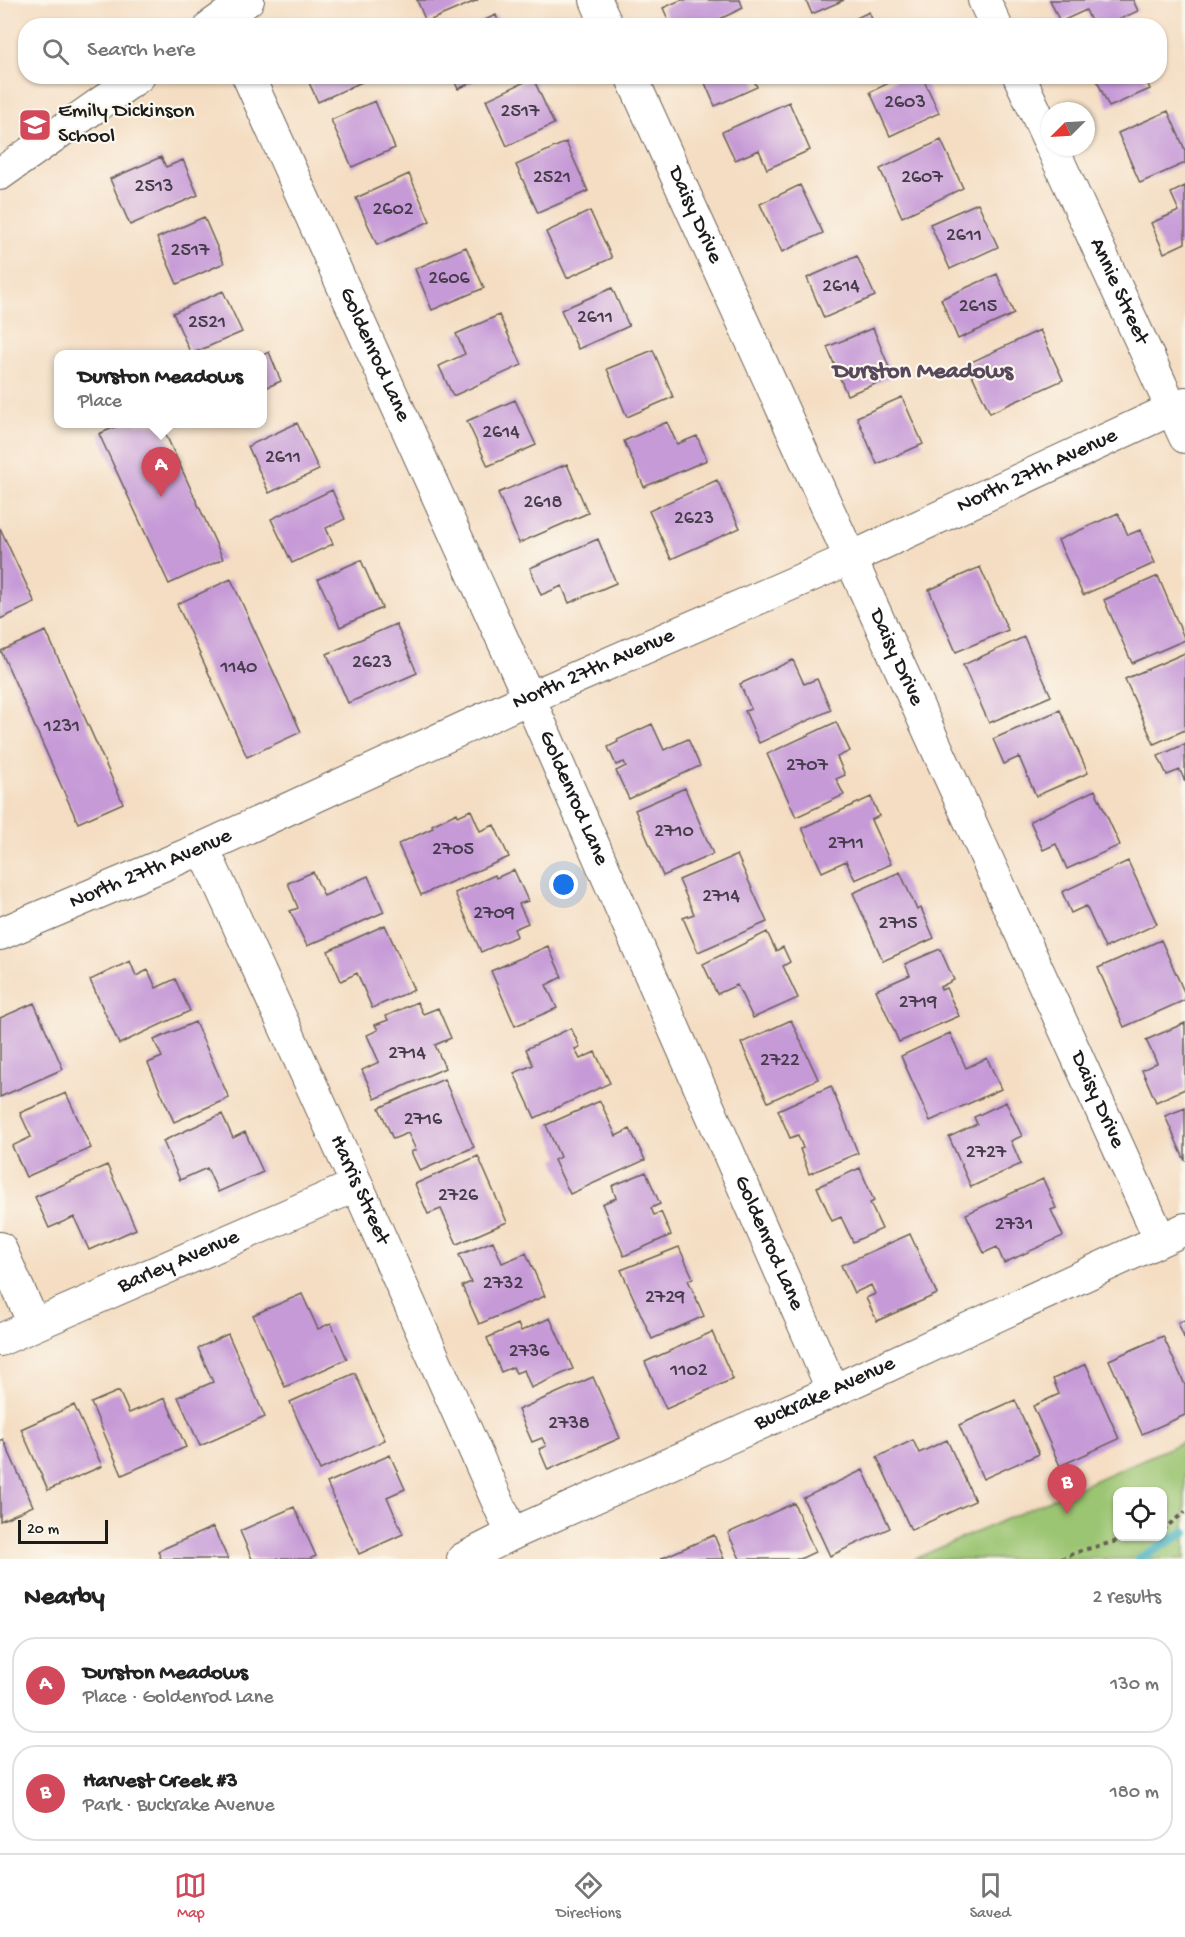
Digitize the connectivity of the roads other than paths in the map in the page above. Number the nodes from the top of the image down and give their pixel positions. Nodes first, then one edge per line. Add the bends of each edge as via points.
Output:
1 (248, 0) edge
2 (596, 0) edge
3 (984, 0) edge
4 (225, 18) edge
5 (604, 18) edge
6 (992, 18) edge
7 (128, 84) edge
8 (252, 84) edge
9 (635, 84) edge
10 (1023, 84) edge
11 (1041, 123) edge
12 (1056, 156) edge
13 (0, 174) edge
14 (1179, 405) edge
15 (1185, 437) edge
16 (851, 558) junction
17 (529, 698) junction
18 (204, 848) junction
19 (0, 934) edge
20 (357, 1185) junction
21 (1172, 1234) edge
22 (0, 1248) edge
23 (34, 1324) junction
24 (0, 1340) edge
25 (833, 1391) junction
26 (512, 1534) junction
27 (463, 1559) edge

1 - 4 street
2 - 5 street
3 - 6 street
7 - 13 street
8 - 17 street, Goldenrod Lane
9 - 16 street, Daisy Drive
10 - 11 street, Annie Street
12 - 14 street, Annie Street
14 - 15 street, Annie Street
14 - 16 street, North 27th Avenue
16 - 17 street, North 27th Avenue
16 - 21 street, Daisy Drive
17 - 18 street, North 27th Avenue
17 - 25 street, Goldenrod Lane
18 - 19 street, North 27th Avenue
18 - 20 street, Harris Street
20 - 23 street, Barley Avenue
20 - 26 street, Harris Street
21 - 25 street, Buckrake Avenue
22 - 23 street
23 - 24 street, Barley Avenue
25 - 26 street, Buckrake Avenue
26 - 27 street, Buckrake Avenue

